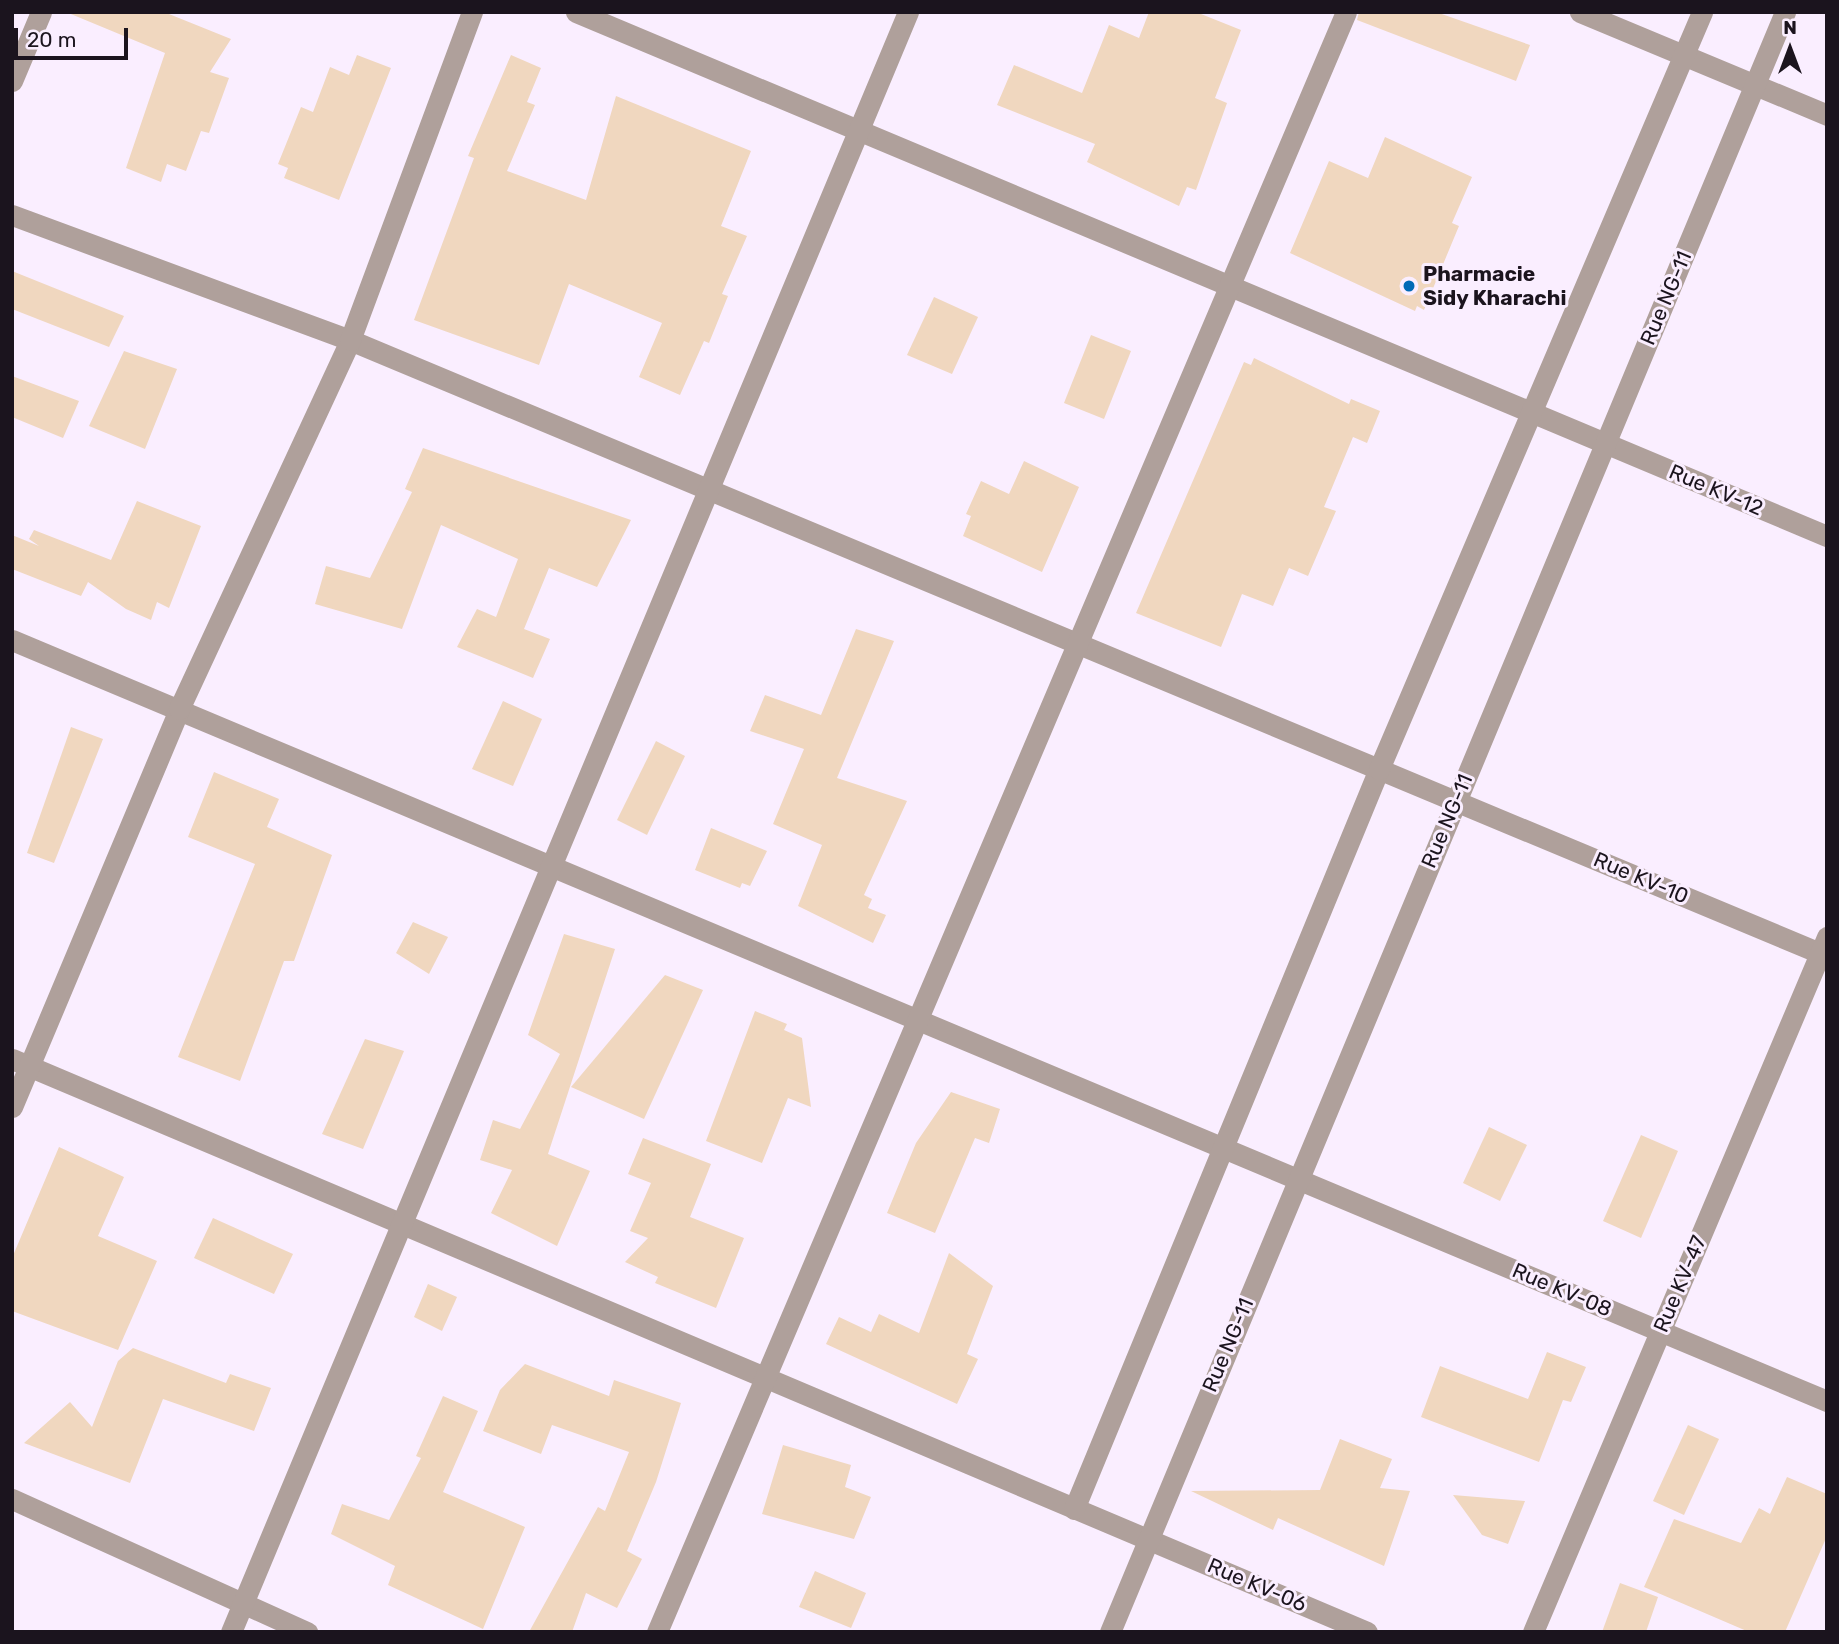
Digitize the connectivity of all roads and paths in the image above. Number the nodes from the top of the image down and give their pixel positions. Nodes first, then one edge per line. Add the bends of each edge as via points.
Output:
1 (41, 12) edge
2 (472, 12) edge
3 (576, 12) edge
4 (908, 12) edge
5 (1346, 12) edge
6 (1580, 12) edge
7 (1703, 12) edge
8 (1785, 12) edge
9 (1684, 55) junction
10 (12, 80) edge
11 (1755, 85) junction
12 (1827, 115) edge
13 (859, 131) junction
14 (12, 215) edge
15 (1229, 286) junction
16 (350, 340) junction
17 (1533, 414) junction
18 (1605, 444) junction
19 (709, 488) junction
20 (1827, 536) edge
21 (12, 640) edge
22 (1078, 642) junction
23 (179, 709) junction
24 (1379, 769) junction
25 (1455, 800) junction
26 (552, 866) junction
27 (1824, 949) edge
28 (918, 1020) junction
29 (21, 1062) edge
30 (12, 1107) edge
31 (1225, 1148) junction
32 (1297, 1179) junction
33 (402, 1224) junction
34 (1660, 1331) junction
35 (765, 1378) junction
36 (1827, 1401) edge
37 (12, 1499) edge
38 (1074, 1508) junction
39 (1146, 1539) junction
40 (243, 1605) junction
41 (231, 1632) edge
42 (307, 1632) edge
43 (657, 1632) edge
44 (1111, 1632) edge
45 (1367, 1632) edge
46 (1533, 1632) edge

1 - 10 street
2 - 16 street
3 - 13 street, Rue KV-12
4 - 13 street
5 - 15 street
6 - 9 street
7 - 9 street
8 - 11 street, Rue NG-11
9 - 11 street
9 - 17 street
11 - 12 street
11 - 18 street, Rue NG-11
13 - 15 street, Rue KV-12
13 - 19 street
14 - 16 street, Rue KV-10
15 - 17 street, Rue KV-12
15 - 22 street
16 - 19 street, Rue KV-10
16 - 23 street
17 - 18 street, Rue KV-12
17 - 24 street
18 - 20 street, Rue KV-12
18 - 25 street, Rue NG-11
19 - 22 street, Rue KV-10
19 - 26 street
21 - 23 street, Rue KV-08
22 - 24 street, Rue KV-10
22 - 28 street
23 - 26 street, Rue KV-08
23 - 29 street
24 - 25 street, Rue KV-10
24 - 31 street
25 - 27 street, Rue KV-10
25 - 32 street, Rue NG-11
26 - 28 street, Rue KV-08
26 - 33 street
27 - 34 street, Rue KV-47
28 - 31 street, Rue KV-08
28 - 35 street
29 - 30 street
29 - 33 street, Rue KV-06
31 - 32 street, Rue KV-08
31 - 38 street
32 - 34 street, Rue KV-08
32 - 39 street, Rue NG-11
33 - 35 street, Rue KV-06
33 - 40 street
34 - 36 street, Rue KV-08
34 - 46 street, Rue KV-47
35 - 38 street, Rue KV-06
35 - 43 street
37 - 40 street
38 - 39 street, Rue KV-06
39 - 44 street, Rue NG-11
39 - 45 street, Rue KV-06
40 - 41 street
40 - 42 street

